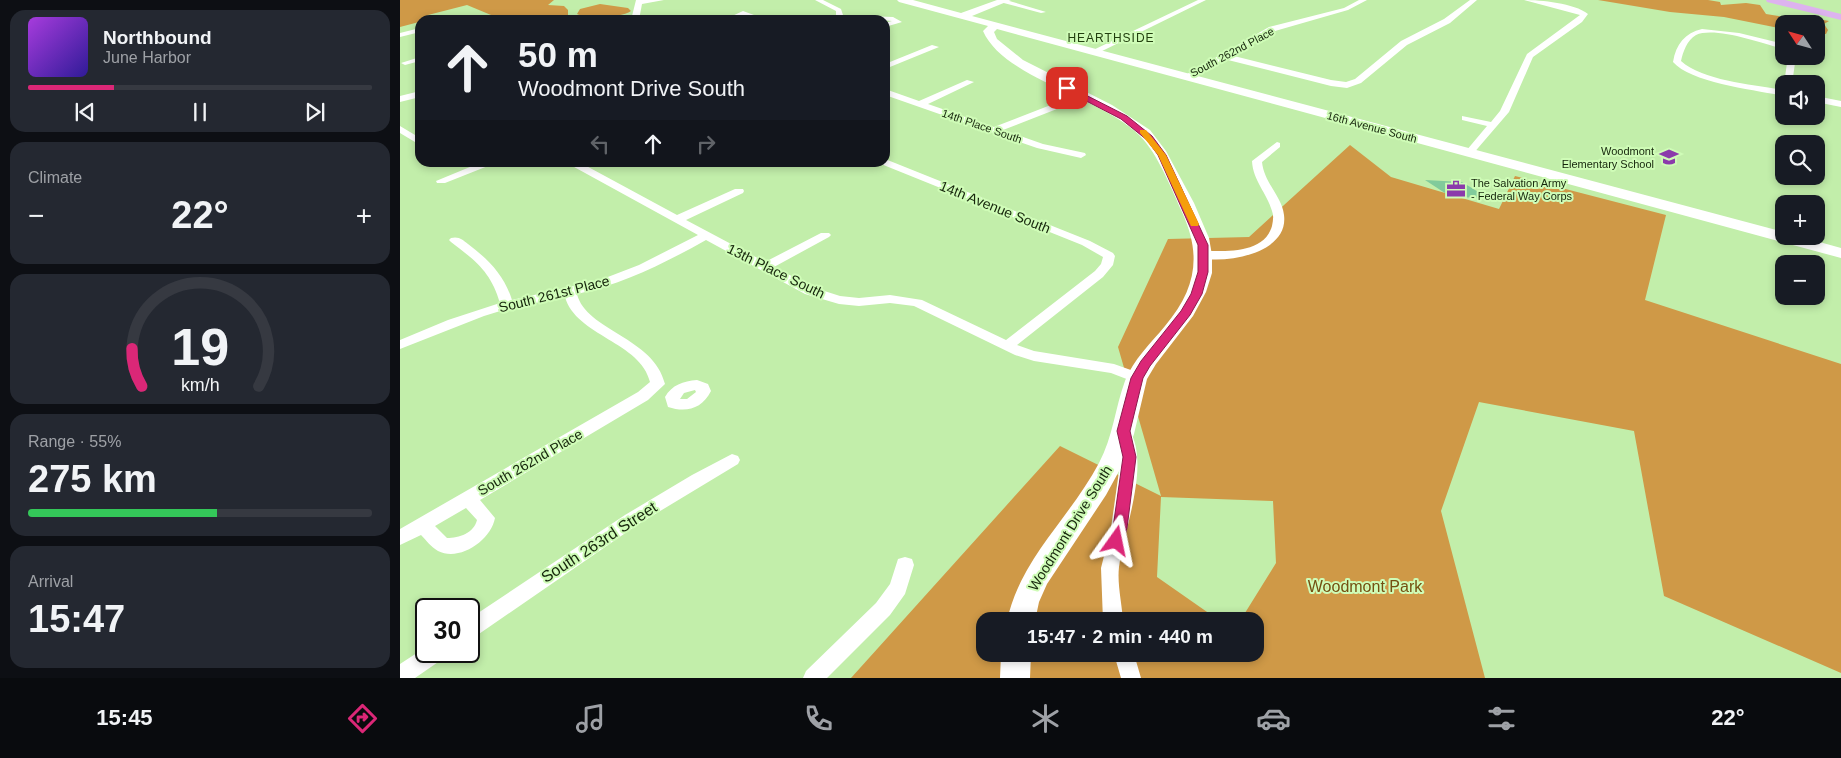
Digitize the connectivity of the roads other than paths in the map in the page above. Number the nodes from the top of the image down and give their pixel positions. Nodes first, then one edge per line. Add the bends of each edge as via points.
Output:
1 (661, 0) edge
2 (818, 0) edge
3 (902, 0) edge
4 (1203, 0) edge
5 (1364, 0) edge
6 (1474, 0) edge
7 (1527, 0) edge
8 (1771, 0) edge
9 (1789, 0) edge
10 (639, 1) edge
11 (1004, 1) edge
12 (1312, 9) dead end
13 (1043, 12) dead end
14 (1841, 12) edge
15 (1325, 14) junction
16 (636, 15) edge
17 (840, 15) edge
18 (962, 16) junction
19 (1841, 17) edge
20 (890, 19) edge
21 (890, 24) edge
22 (415, 31) edge
23 (992, 31) junction
24 (400, 35) edge
25 (1775, 45) edge
26 (936, 47) dead end
27 (1094, 52) junction
28 (1223, 56) junction
29 (415, 60) edge
30 (405, 63) dead end
31 (890, 65) edge
32 (1186, 77) junction
33 (970, 82) dead end
34 (1347, 85) junction
35 (1775, 91) edge
36 (1357, 92) dead end
37 (890, 94) edge
38 (415, 95) edge
39 (1082, 96) junction
40 (400, 99) edge
41 (1825, 101) edge
42 (920, 104) junction
43 (1841, 104) edge
44 (1465, 118) dead end
45 (1493, 125) junction
46 (400, 128) edge
47 (994, 130) junction
48 (415, 138) edge
49 (1277, 145) dead end
50 (1469, 153) junction
51 (1081, 155) dead end
52 (890, 164) edge
53 (479, 167) edge
54 (579, 167) edge
55 (441, 181) dead end
56 (739, 191) dead end
57 (676, 220) junction
58 (824, 234) dead end
59 (705, 236) junction
60 (455, 240) dead end
61 (1841, 253) edge
62 (1204, 255) junction
63 (765, 267) junction
64 (570, 291) junction
65 (508, 305) junction
66 (400, 345) edge
67 (1008, 346) junction
68 (1137, 378) junction
69 (658, 384) junction
70 (676, 391) dead end
71 (1123, 431) junction
72 (732, 460) dead end
73 (468, 498) junction
74 (422, 525) junction
75 (400, 538) edge
76 (905, 565) dead end
77 (1023, 612) edge
78 (1112, 612) edge
79 (480, 622) edge
80 (1015, 662) edge
81 (1126, 662) edge
82 (419, 663) edge
83 (400, 676) edge
84 (813, 678) edge
85 (1014, 678) edge
86 (1131, 678) edge

1 - 10 street
2 - 17 street via 838,8
3 - 18 main road
4 - 27 street
5 - 15 street, South 262nd Place
6 - 34 street via 1447,21 1404,43 1358,81
7 - 45 street via 1584,14 1530,56 1504,112
8 - 19 main road
9 - 14 main road
10 - 16 street
11 - 13 street
11 - 18 main road
12 - 15 street
15 - 28 street, South 262nd Place via 1272,29
18 - 23 main road
20 - 21 street via 898,22
22 - 24 street
23 - 27 main road, 16th Avenue South via 1019,32
23 - 39 main road, Woodmont Drive South via 1022,64
25 - 35 street via 1736,35 1701,32 1688,38 1677,58 1677,64 1684,69
26 - 31 street
27 - 32 main road, 16th Avenue South
28 - 32 street, South 262nd Place
28 - 34 street
29 - 30 street
32 - 50 main road, 16th Avenue South
33 - 42 street
34 - 36 street
37 - 42 street, 14th Place South
38 - 40 street
39 - 47 street
39 - 62 main road, Woodmont Drive South via 1124,118 1156,146 1200,235
41 - 43 street
42 - 47 street, 14th Place South
44 - 45 street
45 - 50 street
46 - 48 street
47 - 51 street, 14th Place South
49 - 62 street via 1257,162 1262,185 1278,212 1278,226 1272,237 1259,248 1242,254
50 - 61 main road, 16th Avenue South
52 - 67 street, 14th Avenue South via 1106,253 1109,261 1104,270
53 - 55 street
54 - 57 street, 13th Place South
56 - 57 street
57 - 59 street, 13th Place South
58 - 63 street
59 - 63 street, 13th Place South
59 - 64 street, South 261st Place via 638,271
60 - 65 street via 496,274
62 - 68 main road, Woodmont Drive South via 1202,281 1197,294
63 - 67 street, 13th Place South via 830,298 858,302 890,299 917,304
64 - 65 street, South 261st Place
64 - 69 street via 574,305 582,314 652,366
65 - 66 street, South 261st Place
67 - 68 street, 13th Place South via 1034,356 1114,369
68 - 71 main road, Woodmont Drive South
69 - 70 street
69 - 73 street, South 262nd Place via 643,396
71 - 77 main road, Woodmont Drive South via 1112,461 1096,488 1034,580
71 - 78 street via 1129,457 1120,528 1110,568
72 - 79 street, South 263rd Street via 606,536
73 - 74 street, South 262nd Place
73 - 74 street via 486,518 483,528 471,539 456,545 443,545
74 - 75 street, South 262nd Place
76 - 84 street via 898,588 883,609
80 - 85 main road
81 - 86 street
82 - 83 street

